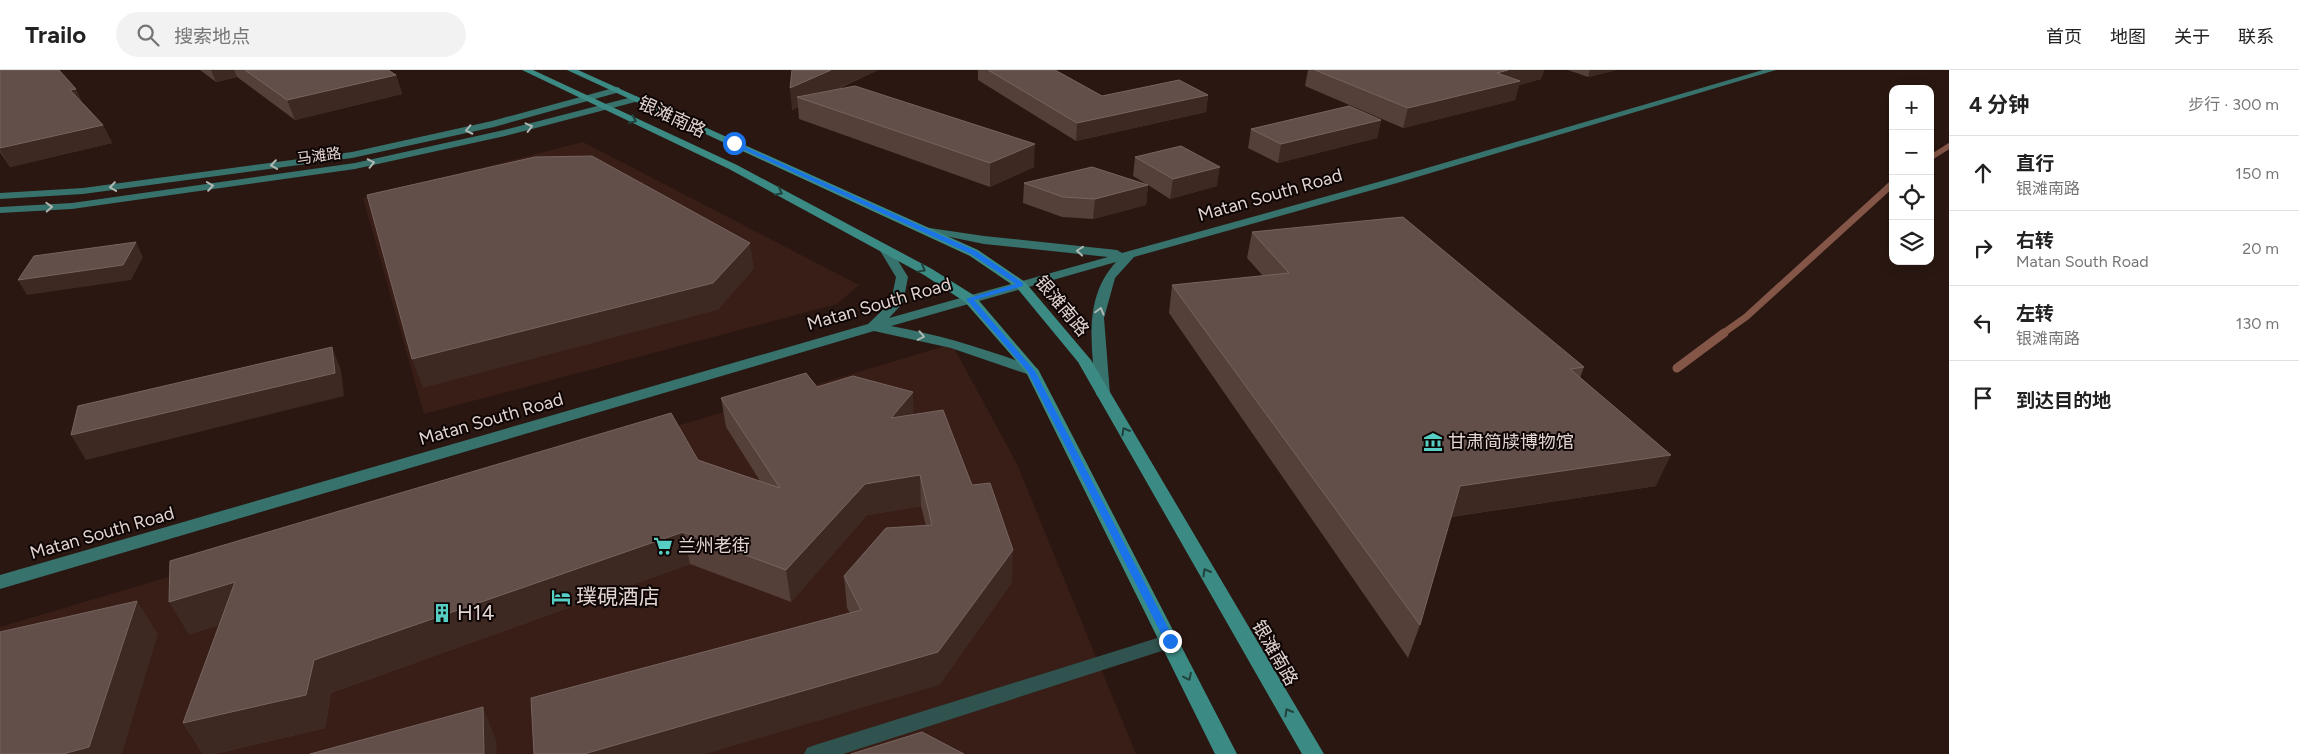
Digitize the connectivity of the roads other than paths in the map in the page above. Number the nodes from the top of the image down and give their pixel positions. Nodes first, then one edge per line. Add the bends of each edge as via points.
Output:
1 (526, 70) edge
2 (572, 70) edge
3 (1772, 70) edge
4 (617, 90) junction
5 (587, 98) junction
6 (636, 99) junction
7 (606, 107) junction
8 (0, 196) edge
9 (0, 210) edge
10 (920, 228) junction
11 (885, 249) junction
12 (1129, 255) junction
13 (1021, 285) junction
14 (970, 299) junction
15 (873, 327) junction
16 (1032, 371) junction
17 (1103, 394) junction
18 (0, 582) edge
19 (1170, 641) junction
20 (815, 754) edge
21 (1226, 754) edge
22 (1313, 754) edge

1 - 5 main road, 银滩南路
2 - 4 main road, 银滩南路
3 - 12 main road, Matan South Road
4 - 5 main road, 马滩路
4 - 6 main road, 银滩南路
5 - 7 main road, 银滩南路
5 -> 8 main road, 马滩路 via 494,124 352,155 83,191
6 - 7 main road, 马滩路
6 - 10 main road, 银滩南路
9 -> 7 main road, 马滩路 via 72,206 355,166
7 -> 11 main road, 银滩南路 via 733,167
12 -> 10 main road via 984,240
10 - 13 main road, 银滩南路 via 974,253
11 -> 14 main road, 银滩南路
11 - 15 main road via 902,277 896,303
12 - 13 main road, Matan South Road
17 -> 12 main road via 1098,318 1109,277
13 - 14 main road, Matan South Road
13 - 17 main road, 银滩南路 via 1084,360
14 - 15 main road, Matan South Road
14 - 16 main road, 银滩南路
15 -> 16 main road via 928,336
15 - 18 main road, Matan South Road
16 - 19 main road, 银滩南路
22 -> 17 main road, 银滩南路
19 - 20 street
19 -> 21 main road, 银滩南路

